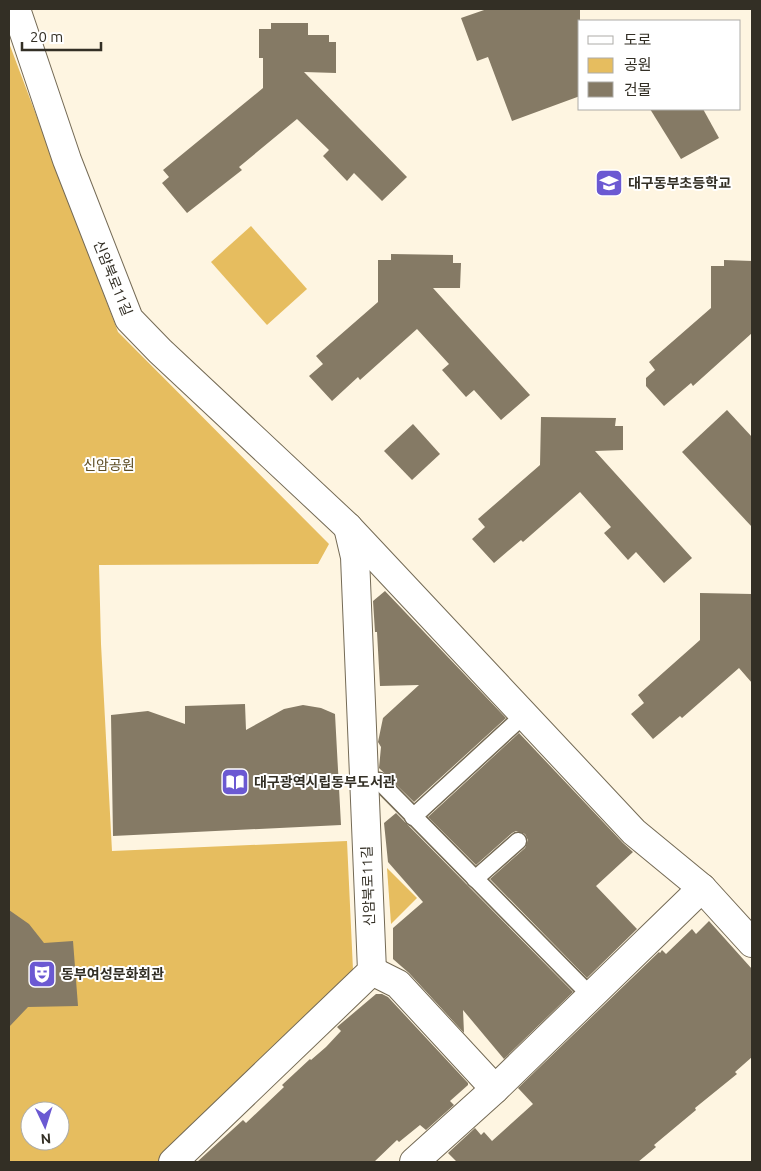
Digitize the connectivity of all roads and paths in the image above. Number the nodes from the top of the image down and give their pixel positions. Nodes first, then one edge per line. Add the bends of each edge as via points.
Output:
1 (16, 9) edge
2 (348, 527) junction
3 (524, 715) junction
4 (364, 780) junction
5 (413, 817) junction
6 (518, 841) dead end
7 (476, 879) junction
8 (702, 888) junction
9 (752, 943) edge
10 (372, 971) junction
11 (591, 996) junction
12 (496, 1088) junction
13 (173, 1162) edge
14 (414, 1162) edge

1 - 2 street, 신암북로11길 via 67,160 129,319
2 - 3 street, 신암북로11길
2 - 4 street, 신암북로11길 via 355,557
3 - 5 lane
3 - 8 street, 신암북로11길 via 634,832
4 - 5 lane via 379,781
4 - 10 street, 신암북로11길
5 - 7 lane
6 - 7 lane
7 - 11 lane
8 - 9 street, 신암북로11길
8 - 11 street
10 - 12 street via 398,984
10 - 13 street
11 - 12 street
12 - 14 street

